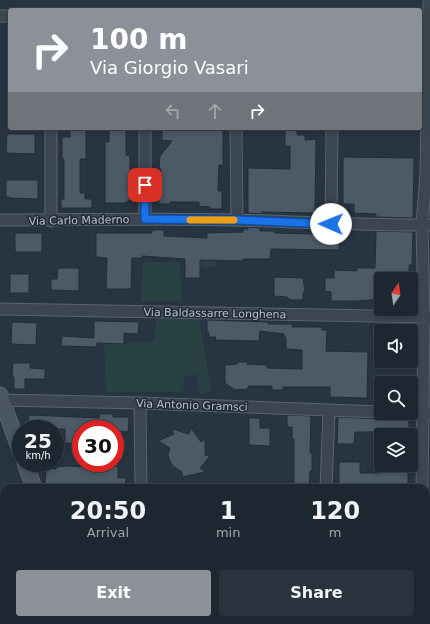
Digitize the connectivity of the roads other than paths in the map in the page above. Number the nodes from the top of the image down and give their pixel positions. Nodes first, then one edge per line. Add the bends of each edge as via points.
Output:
1 (429, 0) edge
2 (426, 19) edge
3 (51, 130) edge
4 (146, 130) edge
5 (236, 130) edge
6 (332, 130) edge
7 (428, 174) edge
8 (145, 219) junction
9 (0, 220) edge
10 (51, 220) junction
11 (237, 220) junction
12 (331, 224) junction
13 (426, 225) edge
14 (0, 309) edge
15 (427, 317) edge
16 (1, 398) edge
17 (140, 403) junction
18 (329, 411) junction
19 (374, 412) edge
20 (426, 414) edge
21 (12, 428) edge
22 (28, 472) edge
23 (33, 484) edge
24 (141, 484) edge
25 (326, 484) edge
26 (422, 484) edge

1 - 2 street
2 - 7 street
3 - 10 street
4 - 8 street
5 - 11 street
6 - 12 street
7 - 13 street
8 - 10 street, Via Carlo Maderno
8 - 11 street, Via Carlo Maderno
9 - 10 street, Via Carlo Maderno
11 - 12 street, Via Carlo Maderno
12 - 13 street, Via Carlo Maderno
13 - 15 street
14 - 15 street, Via Baldassarre Longhena
15 - 20 street
16 - 17 street, Via Antonio Gramsci
16 - 21 street
17 - 18 street, Via Antonio Gramsci
17 - 24 street
18 - 19 street, Via Antonio Gramsci
18 - 25 street
20 - 26 street
22 - 23 street

